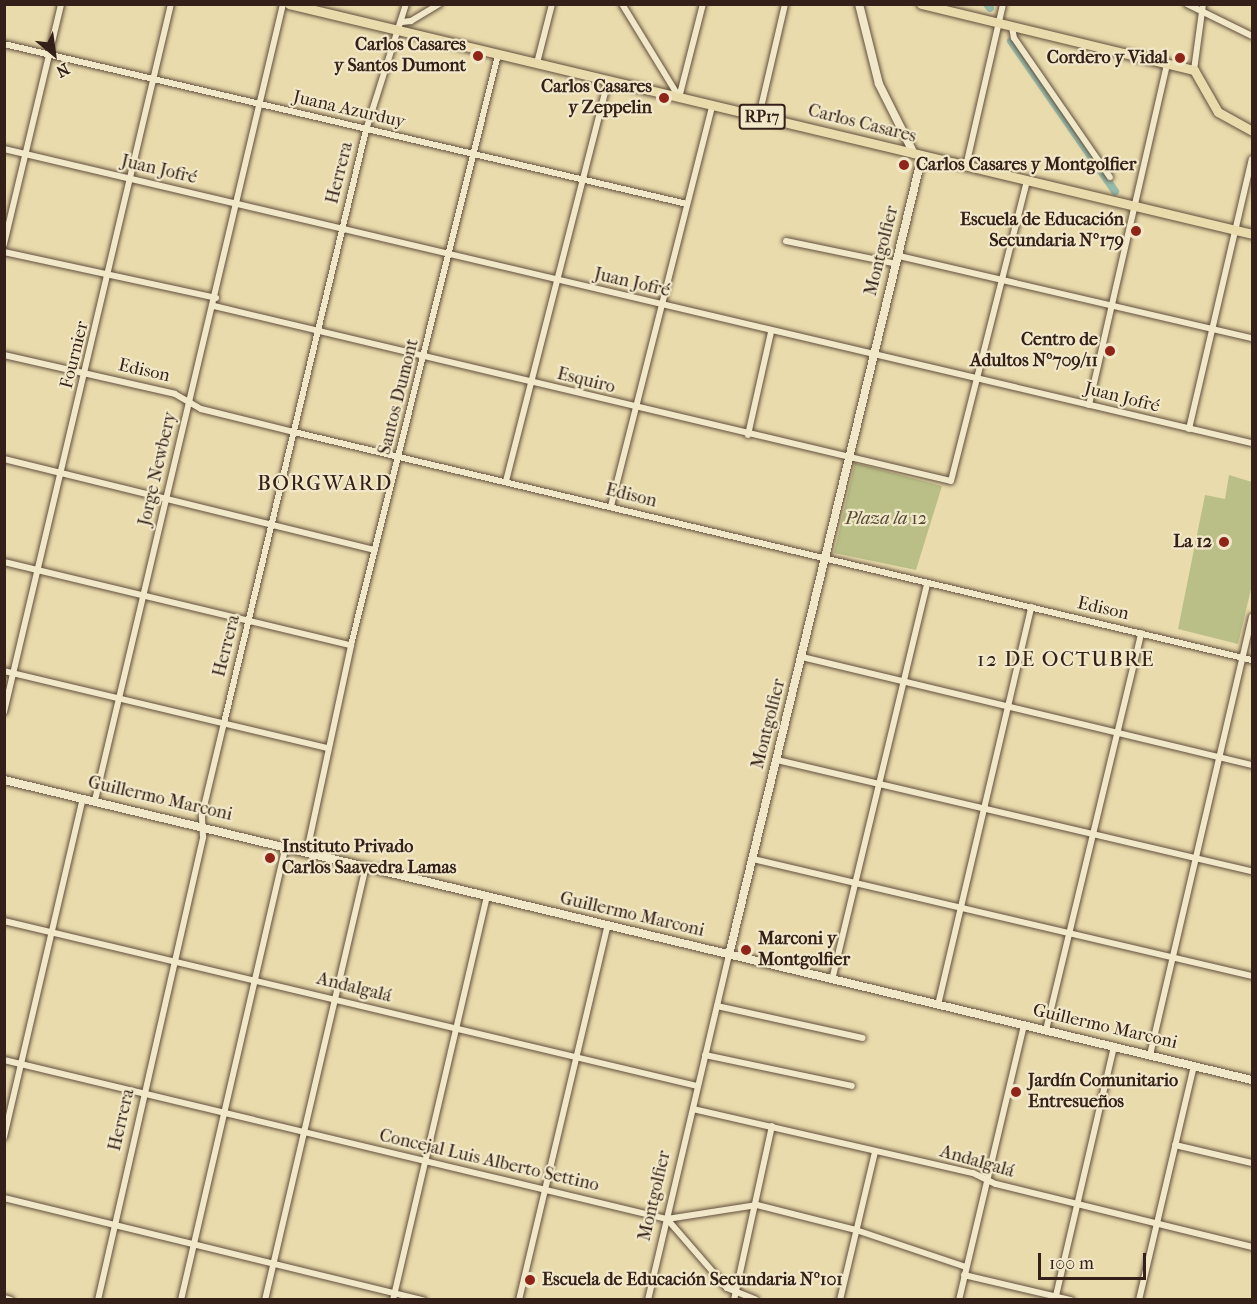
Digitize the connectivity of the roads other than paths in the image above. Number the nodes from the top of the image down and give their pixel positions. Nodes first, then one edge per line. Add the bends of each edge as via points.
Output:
1 (61, 4) edge
2 (171, 4) edge
3 (283, 4) edge
4 (406, 4) edge
5 (439, 4) edge
6 (552, 4) edge
7 (622, 4) edge
8 (703, 4) edge
9 (785, 4) edge
10 (859, 4) edge
11 (921, 4) edge
12 (1004, 4) edge
13 (1187, 4) edge
14 (1203, 4) edge
15 (294, 5) edge
16 (1202, 13) junction
17 (402, 22) junction
18 (999, 24) junction
19 (1012, 27) junction
20 (396, 32) junction
21 (1252, 36) edge
22 (4, 44) edge
23 (50, 54) junction
24 (498, 55) junction
25 (537, 63) junction
26 (1167, 64) junction
27 (1194, 70) junction
28 (154, 79) junction
29 (608, 81) junction
30 (679, 98) junction
31 (261, 105) junction
32 (712, 106) junction
33 (759, 116) junction
34 (366, 130) junction
35 (1252, 131) edge
36 (4, 149) edge
37 (26, 154) junction
38 (474, 154) junction
39 (918, 155) junction
40 (1252, 159) edge
41 (966, 166) junction
42 (1110, 177) dead end
43 (132, 180) junction
44 (584, 180) junction
45 (1027, 181) junction
46 (237, 204) junction
47 (687, 204) junction
48 (1133, 206) junction
49 (342, 230) junction
50 (1236, 230) junction
51 (1252, 234) edge
52 (786, 241) dead end
53 (4, 244) edge
54 (4, 252) edge
55 (448, 255) junction
56 (898, 260) junction
57 (110, 274) junction
58 (557, 281) junction
59 (1004, 281) junction
60 (216, 298) junction
61 (662, 305) junction
62 (1111, 305) junction
63 (214, 306) junction
64 (1212, 328) junction
65 (317, 330) junction
66 (771, 332) junction
67 (1252, 338) edge
68 (4, 355) edge
69 (874, 355) junction
70 (425, 356) junction
71 (86, 372) junction
72 (979, 380) junction
73 (531, 382) junction
74 (189, 403) junction
75 (1089, 405) junction
76 (635, 409) junction
77 (1189, 429) junction
78 (294, 432) junction
79 (748, 435) junction
80 (1252, 443) edge
81 (400, 457) junction
82 (4, 459) edge
83 (849, 459) junction
84 (63, 472) junction
85 (506, 481) junction
86 (167, 498) junction
87 (611, 506) junction
88 (272, 525) junction
89 (375, 550) junction
90 (826, 558) junction
91 (4, 562) edge
92 (38, 569) junction
93 (927, 584) junction
94 (144, 593) junction
95 (1031, 608) junction
96 (1252, 617) edge
97 (249, 619) junction
98 (1141, 633) junction
99 (351, 645) junction
100 (802, 657) junction
101 (1243, 658) junction
102 (1252, 660) edge
103 (4, 671) edge
104 (13, 673) junction
105 (904, 683) junction
106 (119, 698) junction
107 (1007, 708) junction
108 (4, 711) edge
109 (224, 723) junction
110 (1118, 735) junction
111 (328, 748) junction
112 (1219, 757) junction
113 (777, 760) junction
114 (1252, 765) edge
115 (4, 780) edge
116 (880, 784) junction
117 (83, 798) junction
118 (95, 800) junction
119 (982, 807) junction
120 (201, 826) junction
121 (1095, 833) junction
122 (286, 846) junction
123 (307, 851) junction
124 (1195, 858) junction
125 (753, 859) junction
126 (366, 866) junction
127 (1252, 871) edge
128 (855, 882) junction
129 (487, 897) junction
130 (960, 907) junction
131 (4, 921) edge
132 (607, 927) junction
133 (54, 932) junction
134 (1070, 932) junction
135 (729, 955) junction
136 (1172, 957) junction
137 (173, 960) junction
138 (1252, 976) edge
139 (254, 979) junction
140 (832, 980) junction
141 (333, 998) junction
142 (938, 1005) junction
143 (717, 1006) junction
144 (1024, 1025) junction
145 (456, 1028) junction
146 (1046, 1030) junction
147 (863, 1038) dead end
148 (1114, 1046) junction
149 (1150, 1054) junction
150 (705, 1055) junction
151 (576, 1058) junction
152 (4, 1060) edge
153 (22, 1064) junction
154 (1194, 1065) junction
155 (1252, 1080) edge
156 (697, 1086) junction
157 (852, 1086) dead end
158 (144, 1092) junction
159 (693, 1109) junction
160 (223, 1112) junction
161 (772, 1126) junction
162 (303, 1132) junction
163 (4, 1137) edge
164 (1175, 1145) junction
165 (875, 1152) junction
166 (424, 1161) junction
167 (1252, 1163) edge
168 (986, 1179) junction
169 (546, 1189) junction
170 (4, 1198) edge
171 (1078, 1204) junction
172 (757, 1205) junction
173 (667, 1219) junction
174 (1156, 1223) junction
175 (112, 1224) junction
176 (856, 1230) junction
177 (192, 1244) junction
178 (1252, 1247) edge
179 (272, 1264) junction
180 (966, 1267) junction
181 (964, 1275) junction
182 (393, 1296) edge
183 (735, 1297) edge
184 (4, 1298) edge
185 (1055, 1298) edge
186 (11, 1299) edge
187 (98, 1299) edge
188 (181, 1299) edge
189 (265, 1299) edge
190 (424, 1299) edge
191 (519, 1299) edge
192 (648, 1299) edge
193 (756, 1299) edge
194 (840, 1299) edge
195 (958, 1299) edge
196 (1071, 1299) edge
197 (1138, 1299) edge

1 - 23 street
2 - 28 street, Fournier
3 - 31 street, Jorge Newbery
4 - 17 street, Herrera
5 - 17 street
6 - 25 street
7 - 30 street
8 - 30 street
9 - 33 street
10 - 39 street via 879,84
11 - 18 main road
12 - 18 street
13 - 16 street
14 - 16 street
15 - 20 main road, Carlos Casares / RP17
16 - 21 street
16 - 27 street
17 - 20 street, Herrera
18 - 19 main road
18 - 41 street
19 - 26 main road
19 - 42 street via 1014,38
20 - 24 main road, Carlos Casares / RP17
20 - 34 street, Herrera
22 - 23 street, Juana Azurduy
23 - 28 street, Juana Azurduy
23 - 37 street
24 - 25 main road, Carlos Casares / RP17
24 - 38 street, Santos Dumont
25 - 29 main road, Carlos Casares / RP17
26 - 27 main road
26 - 48 street
27 - 35 main road via 1218,112
28 - 31 street, Juana Azurduy
28 - 43 street, Fournier
29 - 30 main road, Carlos Casares / RP17
29 - 44 street
30 - 32 main road, Carlos Casares / RP17
31 - 34 street, Juana Azurduy
31 - 46 street, Jorge Newbery
32 - 33 main road, Carlos Casares / RP17
32 - 47 street
33 - 39 main road, Carlos Casares / RP17
34 - 38 street, Juana Azurduy
34 - 49 street, Herrera
36 - 37 street, Juan Jofré
37 - 43 street, Juan Jofré
37 - 53 street
38 - 44 street, Juana Azurduy
38 - 55 street, Santos Dumont
39 - 41 main road, Carlos Casares / RP17
39 - 56 street, Montgolfier
40 - 50 street
41 - 45 main road, Carlos Casares / RP17
43 - 46 street, Juan Jofré
43 - 57 street, Fournier
44 - 47 street, Juana Azurduy
44 - 58 street
45 - 48 main road, Carlos Casares / RP17
45 - 59 street
46 - 49 street, Juan Jofré
46 - 60 street, Jorge Newbery
47 - 61 street
48 - 50 main road, Carlos Casares / RP17
48 - 62 street
49 - 55 street, Juan Jofré
49 - 65 street, Herrera
50 - 51 main road, Carlos Casares / RP17
50 - 64 street
52 - 56 street
54 - 57 street
55 - 58 street, Juan Jofré
55 - 70 street, Santos Dumont
56 - 59 street
56 - 69 street, Montgolfier
57 - 60 street
57 - 71 street, Fournier
58 - 61 street, Juan Jofré
58 - 73 street
59 - 62 street
59 - 72 street
60 - 63 street, Jorge Newbery
61 - 66 street, Juan Jofré
61 - 76 street
62 - 64 street
62 - 75 street
63 - 65 street, Esquiro
63 - 74 street, Jorge Newbery
64 - 67 street
64 - 77 street
65 - 70 street, Esquiro
65 - 78 street, Herrera
66 - 69 street, Juan Jofré
66 - 79 street
68 - 71 street, Edison
69 - 72 street, Juan Jofré
69 - 83 street, Montgolfier
70 - 73 street, Esquiro
70 - 81 street, Santos Dumont
71 - 74 street, Edison via 175,394
71 - 84 street, Fournier
72 - 75 street, Juan Jofré
72 - 83 street, Esquiro via 951,481
73 - 76 street, Esquiro
73 - 85 street
74 - 78 street, Edison
74 - 86 street, Jorge Newbery
75 - 77 street, Juan Jofré
76 - 79 street, Esquiro
76 - 87 street
77 - 80 street, Juan Jofré
78 - 81 street, Edison
78 - 88 street, Herrera
79 - 83 street, Esquiro
81 - 85 street, Edison
81 - 89 street, Santos Dumont
82 - 84 street
83 - 90 street, Montgolfier
84 - 86 street
84 - 92 street, Fournier
85 - 87 street, Edison
86 - 88 street
86 - 94 street, Jorge Newbery
87 - 90 street, Edison
88 - 89 street
88 - 97 street, Herrera
89 - 99 street, Santos Dumont
90 - 93 street, Edison
90 - 100 street, Montgolfier
91 - 92 street
92 - 94 street
92 - 104 street, Fournier
93 - 95 street, Edison
93 - 105 street
94 - 97 street
94 - 106 street, Jorge Newbery
95 - 98 street, Edison
95 - 107 street
96 - 101 street
97 - 99 street
97 - 109 street, Herrera
98 - 101 street, Edison
98 - 110 street
99 - 111 street, Santos Dumont
100 - 105 street
100 - 113 street, Montgolfier
101 - 102 street, Edison
101 - 112 street
103 - 104 street
104 - 106 street
104 - 108 street, Fournier
105 - 107 street
105 - 116 street
106 - 109 street
106 - 118 street, Jorge Newbery
107 - 110 street
107 - 119 street
109 - 111 street
109 - 120 street, Herrera
110 - 112 street
110 - 121 street
111 - 123 street, Santos Dumont via 327,768
112 - 114 street
112 - 124 street
113 - 116 street
113 - 125 street, Montgolfier
115 - 117 street, Guillermo Marconi
116 - 119 street
116 - 128 street
117 - 118 street, Guillermo Marconi
117 - 133 street
118 - 120 street, Guillermo Marconi
119 - 121 street
119 - 130 street
120 - 122 street, Guillermo Marconi
120 - 137 street, Herrera via 202,837
121 - 124 street
121 - 134 street
122 - 123 street, Guillermo Marconi
122 - 139 street
123 - 126 street, Guillermo Marconi
124 - 127 street
124 - 136 street
125 - 128 street
125 - 135 street, Montgolfier
126 - 129 street, Guillermo Marconi
126 - 141 street
128 - 130 street
128 - 140 street
129 - 132 street, Guillermo Marconi
129 - 145 street
130 - 134 street
130 - 142 street
131 - 133 street, Andalgalá
132 - 135 street, Guillermo Marconi
132 - 151 street
133 - 137 street, Andalgalá
133 - 153 street
134 - 136 street
134 - 146 street
135 - 140 street, Guillermo Marconi
135 - 143 street, Montgolfier
136 - 138 street
136 - 149 street
137 - 139 street, Andalgalá
137 - 158 street, Herrera
139 - 141 street, Andalgalá
139 - 160 street
140 - 142 street, Guillermo Marconi
141 - 145 street, Andalgalá
141 - 162 street
142 - 144 street, Guillermo Marconi
143 - 147 street
143 - 150 street, Montgolfier
144 - 146 street, Guillermo Marconi
144 - 168 street
145 - 151 street, Andalgalá
145 - 166 street
146 - 148 street, Guillermo Marconi
148 - 149 street, Guillermo Marconi
148 - 171 street
149 - 154 street, Guillermo Marconi
150 - 156 street, Montgolfier
150 - 157 street
151 - 156 street, Andalgalá
151 - 169 street
152 - 153 street, Concejal Luis Alberto Settino
153 - 158 street, Concejal Luis Alberto Settino
153 - 163 street
154 - 155 street, Guillermo Marconi
154 - 164 street
156 - 159 street, Montgolfier
158 - 160 street, Concejal Luis Alberto Settino
158 - 175 street, Herrera
159 - 161 street, Andalgalá
159 - 173 street, Montgolfier
160 - 162 street, Concejal Luis Alberto Settino
160 - 177 street
161 - 165 street, Andalgalá
161 - 172 street
162 - 166 street, Concejal Luis Alberto Settino
162 - 179 street
164 - 167 street
164 - 174 street
165 - 168 street, Andalgalá
165 - 176 street
166 - 169 street, Concejal Luis Alberto Settino
166 - 182 street
168 - 171 street, Andalgalá
168 - 180 street
169 - 173 street, Concejal Luis Alberto Settino
169 - 191 street
170 - 175 street
171 - 174 street, Andalgalá
171 - 185 street
172 - 173 street, Concejal Luis Alberto Settino
172 - 176 street, Concejal Luis Alberto Settino
172 - 183 street
173 - 183 street
173 - 192 street, Montgolfier
174 - 178 street, Andalgalá
174 - 197 street
175 - 177 street
175 - 187 street, Herrera
176 - 180 street, Concejal Luis Alberto Settino
176 - 194 street
177 - 179 street
177 - 188 street
179 - 182 street
179 - 189 street
180 - 181 street
181 - 185 street
181 - 195 street
182 - 190 street
183 - 193 street
184 - 186 street
185 - 196 street

